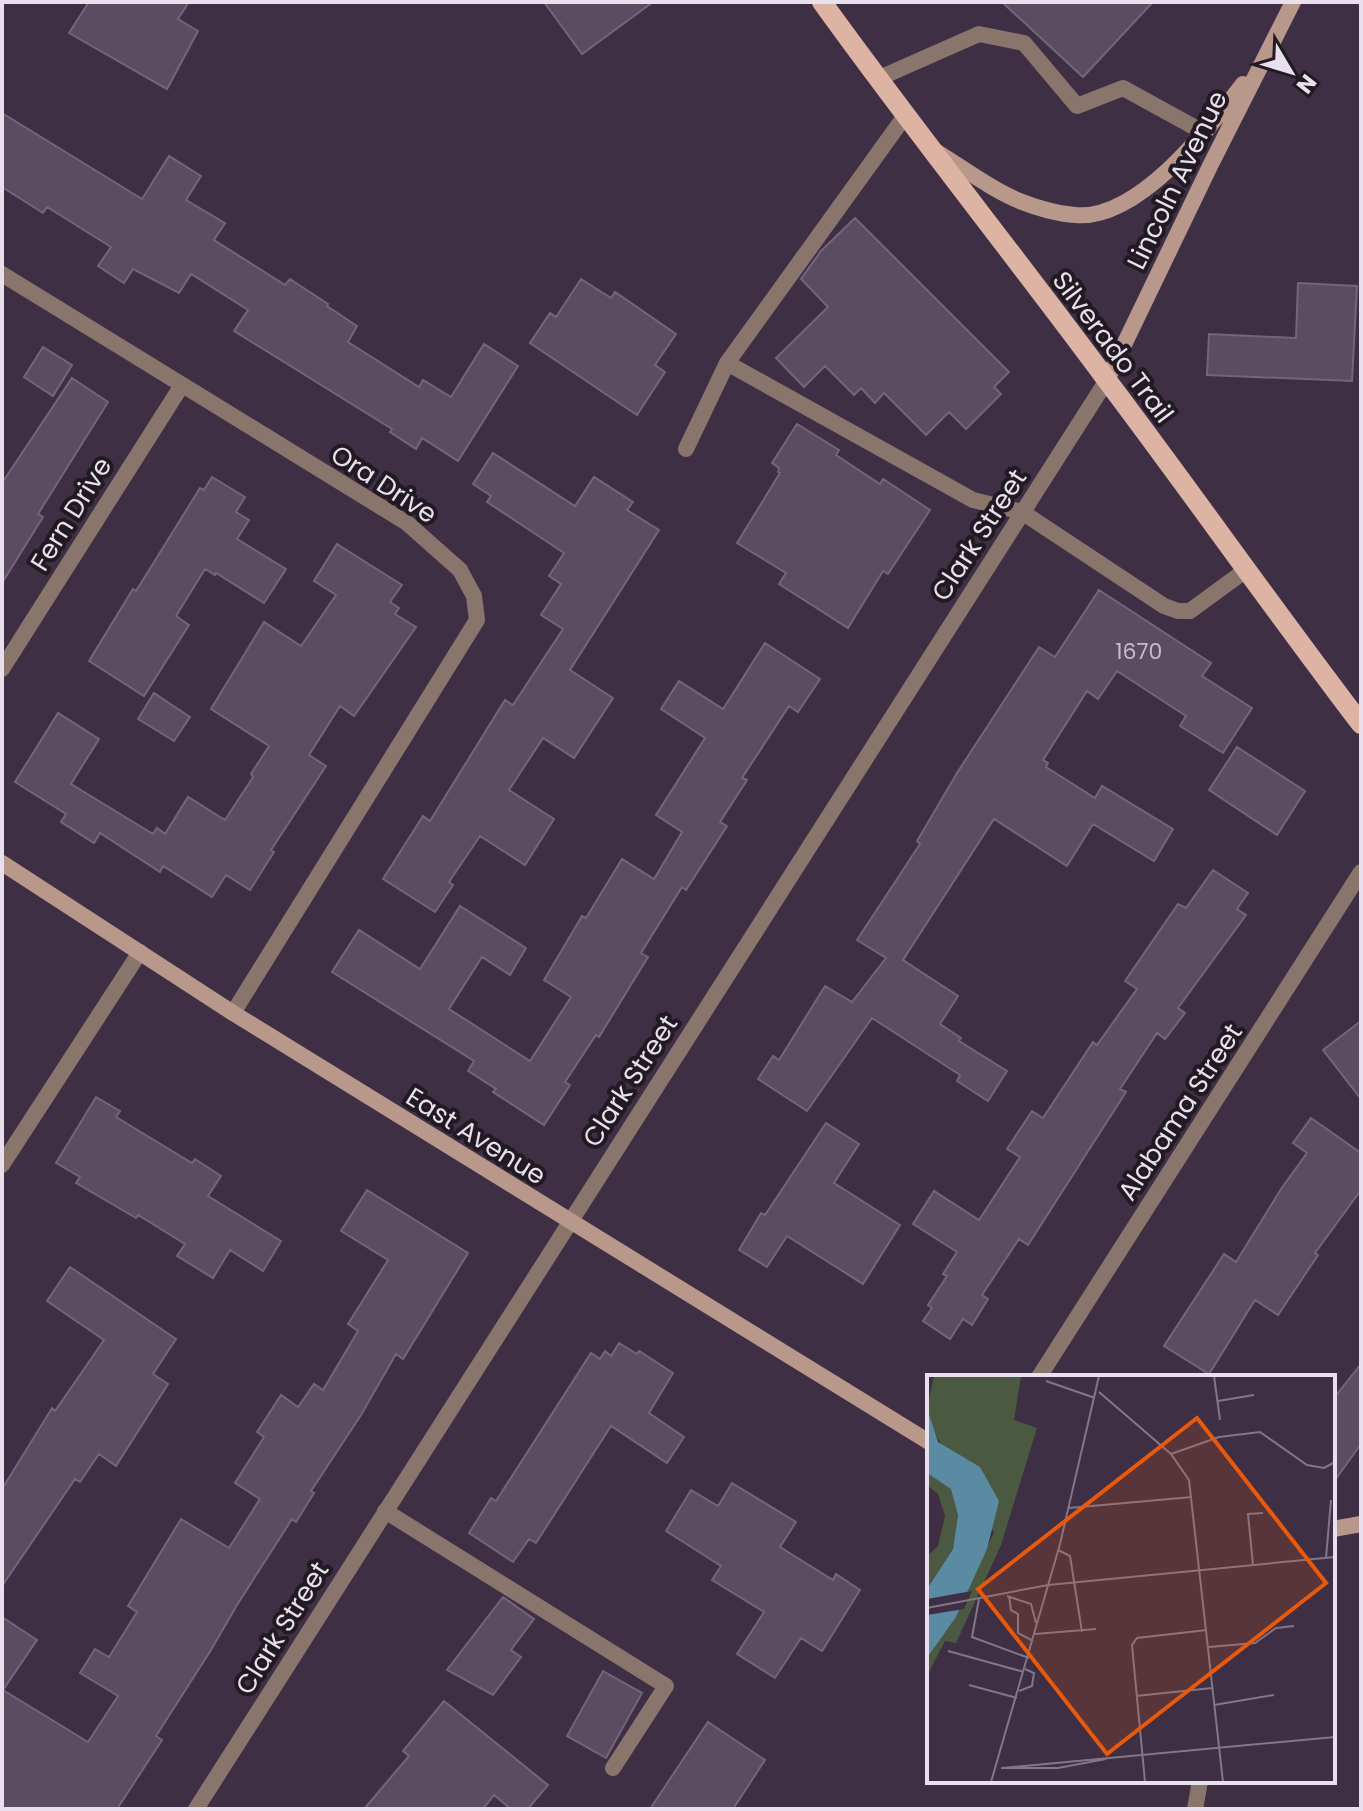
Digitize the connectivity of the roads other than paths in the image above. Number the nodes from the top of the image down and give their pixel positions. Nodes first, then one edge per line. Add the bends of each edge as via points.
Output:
1 (822, 2) edge
2 (1293, 2) edge
3 (1264, 58) junction
4 (877, 79) junction
5 (905, 116) junction
6 (1205, 133) junction
7 (930, 148) junction
8 (2, 274) edge
9 (727, 363) junction
10 (1107, 380) junction
11 (182, 385) junction
12 (686, 449) dead end
13 (1022, 512) junction
14 (1246, 570) junction
15 (2, 669) edge
16 (1361, 724) edge
17 (2, 863) edge
18 (1361, 872) edge
19 (140, 952) junction
20 (233, 1013) junction
21 (2, 1165) edge
22 (569, 1221) junction
23 (1040, 1375) edge
24 (927, 1441) edge
25 (385, 1511) junction
26 (1361, 1524) edge
27 (1335, 1529) edge
28 (613, 1768) dead end
29 (1200, 1783) edge
30 (196, 1809) edge
31 (1195, 1809) edge

1 - 4 main road, Silverado Trail
2 - 3 street, Lincoln Avenue
3 - 6 street
3 - 10 street, Lincoln Avenue
4 - 5 main road, Silverado Trail
4 - 6 street via 979,34 1024,43 1077,106 1123,88
5 - 7 main road, Silverado Trail
5 - 9 street
6 - 7 street via 1153,183 1123,203 1077,216 1021,202
7 - 10 main road, Silverado Trail
8 - 11 street, Ora Drive
9 - 12 street
9 - 13 street via 973,500
10 - 13 street, Clark Street
10 - 14 main road, Silverado Trail
11 - 15 street, Fern Drive
11 - 20 street, Ora Drive via 407,523 460,570 474,596 477,620
13 - 14 street via 1178,611 1190,611
13 - 22 street, Clark Street
14 - 16 main road, Silverado Trail
17 - 19 street, East Avenue
18 - 23 street, Alabama Street
19 - 20 street, East Avenue
19 - 21 street
20 - 22 street, East Avenue
22 - 24 street, East Avenue
22 - 25 street, Clark Street
25 - 28 street via 666,1686
25 - 30 street, Clark Street
26 - 27 street
29 - 31 street

